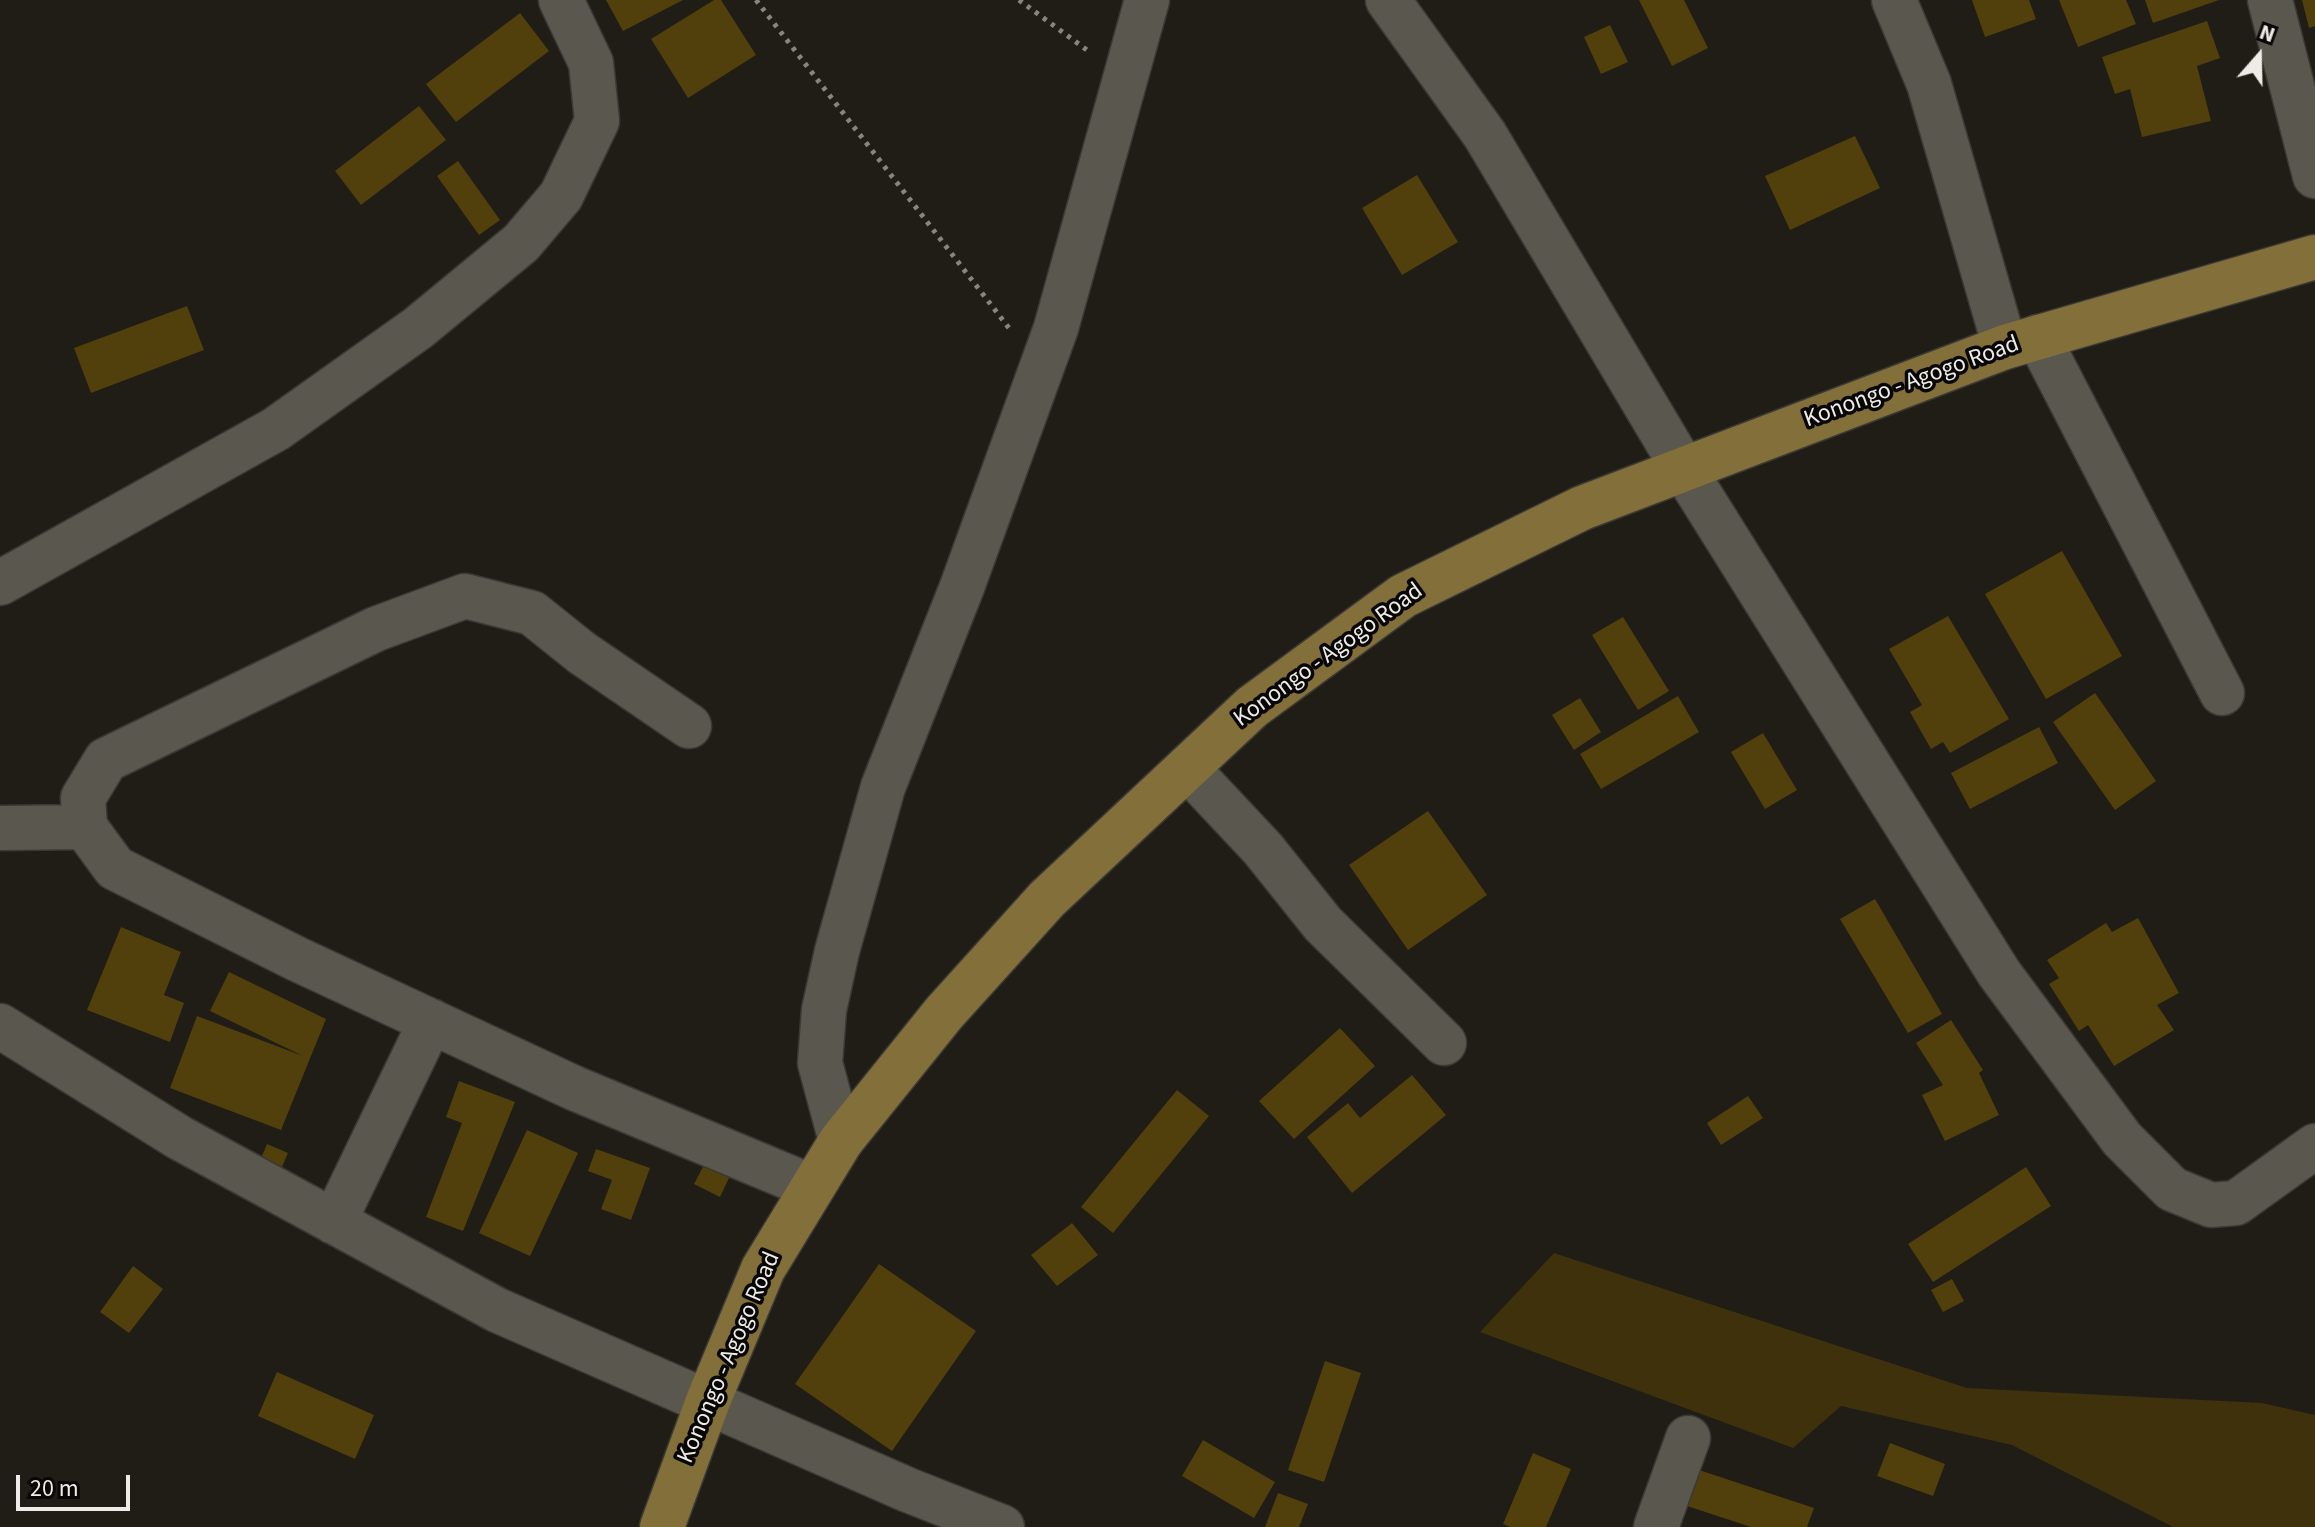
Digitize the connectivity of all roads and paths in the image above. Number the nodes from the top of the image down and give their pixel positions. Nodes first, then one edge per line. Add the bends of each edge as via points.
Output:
1 (561, 0) edge
2 (756, 0) edge
3 (1019, 0) edge
4 (1147, 0) edge
5 (1388, 0) edge
6 (1894, 0) edge
7 (2270, 0) edge
8 (1127, 80) junction
9 (2315, 176) edge
10 (2315, 257) edge
11 (2021, 342) junction
12 (1040, 370) junction
13 (1683, 468) junction
14 (0, 583) edge
15 (2222, 693) dead end
16 (689, 726) dead end
17 (1187, 768) junction
18 (85, 827) junction
19 (0, 828) edge
20 (431, 1021) junction
21 (0, 1026) edge
22 (1444, 1043) dead end
23 (841, 1141) junction
24 (2315, 1146) edge
25 (812, 1187) junction
26 (334, 1222) junction
27 (708, 1401) junction
28 (1688, 1438) dead end
29 (662, 1527) edge
30 (1002, 1527) edge
31 (1656, 1527) edge

1 - 14 street via 591,63 597,121 561,196 521,243 418,328 276,429
2 - 12 path
3 - 8 path
4 - 8 street
5 - 13 street via 1485,135
6 - 11 street
7 - 9 street
8 - 12 street
10 - 11 main road, Konongo - Agogo Road
11 - 13 main road, Konongo - Agogo Road
11 - 15 street
12 - 23 street via 883,787 837,951 820,1063
13 - 17 main road, Konongo - Agogo Road via 1582,508 1403,596 1252,707
13 - 24 street via 1999,973 2122,1139 2172,1189 2211,1205 2236,1203
16 - 18 street via 532,613 465,596 376,629 106,760 83,798
17 - 22 street via 1263,849 1323,924
17 - 23 main road, Konongo - Agogo Road via 1047,899 944,1013
18 - 19 street
18 - 20 street via 115,868
20 - 25 street via 574,1088
20 - 26 street
21 - 26 street via 180,1138
23 - 25 main road, Konongo - Agogo Road
25 - 27 main road, Konongo - Agogo Road via 763,1269
26 - 27 street via 497,1310
27 - 29 main road, Konongo - Agogo Road
27 - 30 street
28 - 31 street

